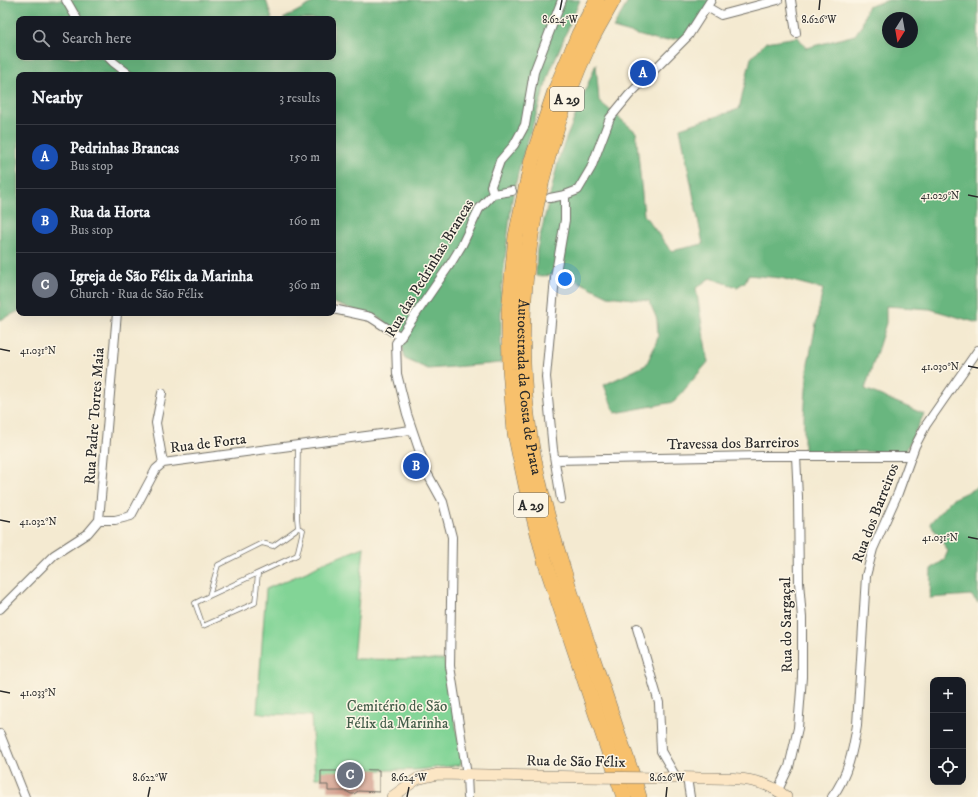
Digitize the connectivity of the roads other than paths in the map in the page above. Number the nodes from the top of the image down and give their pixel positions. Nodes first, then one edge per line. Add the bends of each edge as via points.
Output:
1 (66, 0) edge
2 (562, 0) edge
3 (597, 0) edge
4 (613, 0) edge
5 (778, 0) edge
6 (791, 0) edge
7 (709, 3) edge
8 (75, 16) edge
9 (796, 33) dead end
10 (111, 60) edge
11 (126, 72) edge
12 (512, 191) dead end
13 (493, 194) junction
14 (565, 195) junction
15 (550, 198) dead end
16 (336, 310) edge
17 (117, 316) edge
18 (401, 337) junction
19 (978, 350) edge
20 (162, 394) dead end
21 (412, 430) junction
22 (298, 445) junction
23 (796, 456) junction
24 (911, 456) junction
25 (554, 460) junction
26 (163, 463) junction
27 (561, 499) dead end
28 (99, 520) junction
29 (298, 528) junction
30 (258, 574) junction
31 (209, 596) junction
32 (0, 609) edge
33 (637, 628) dead end
34 (0, 734) edge
35 (467, 775) junction
36 (681, 777) junction
37 (782, 794) edge
38 (25, 797) edge
39 (392, 797) edge
40 (468, 797) edge
41 (624, 797) edge
42 (639, 797) edge
43 (690, 797) edge
44 (832, 797) edge

1 - 8 street
2 - 13 street via 534,72 525,125 514,145 500,161 491,186
3 - 41 highway, Autoestrada da Costa de Prata / A 29 via 579,34 555,91 532,160 516,236 509,312 510,369 515,432 526,490 545,561
4 - 42 highway, Autoestrada da Costa de Prata / A 29 via 592,39 568,94 545,165 529,238 525,273 523,369 528,433 540,491
5 - 7 street via 721,15
6 - 9 street
7 - 14 street via 688,36 629,95 610,118 588,174 578,190
10 - 11 street
12 - 13 street, Rua das Pedrinhas Brancas
13 - 18 street, Rua das Pedrinhas Brancas via 479,209 451,263
14 - 15 street
14 - 25 street via 565,220 555,278 546,376
16 - 18 street via 370,317
17 - 28 street, Rua Padre Torres Maia
18 - 21 street, Rua das Pedrinhas Brancas via 396,344 397,374
19 - 24 street, Rua dos Barreiros via 926,425
20 - 26 street via 156,423
21 - 22 street, Rua de Forta
21 - 35 street, Rua das Pedrinhas Brancas via 427,473 443,502 452,537 450,666
22 - 26 street, Rua de Forta
22 - 29 lane
23 - 24 street, Travessa dos Barreiros
23 - 25 street, Travessa dos Barreiros
23 - 37 street, Rua do Sargaçal via 802,677 798,728
24 - 44 street, Rua dos Barreiros via 873,549 866,576 857,725 845,773
25 - 27 street
26 - 28 street, Rua de Forta via 156,469 131,516
28 - 32 street via 88,533 54,555
29 - 30 lane via 303,530 297,555
29 - 31 lane via 273,546 262,543 218,565
30 - 31 lane
30 - 31 lane via 255,603 203,626 195,603
33 - 36 street via 659,703 661,751
34 - 38 street
35 - 36 main road, Rua de São Félix, bridge
35 - 39 main road, Rua de São Félix via 438,774 417,779
35 - 40 street, Rua das Pedrinhas Brancas
36 - 37 main road, Rua de São Félix via 756,781
36 - 43 street

